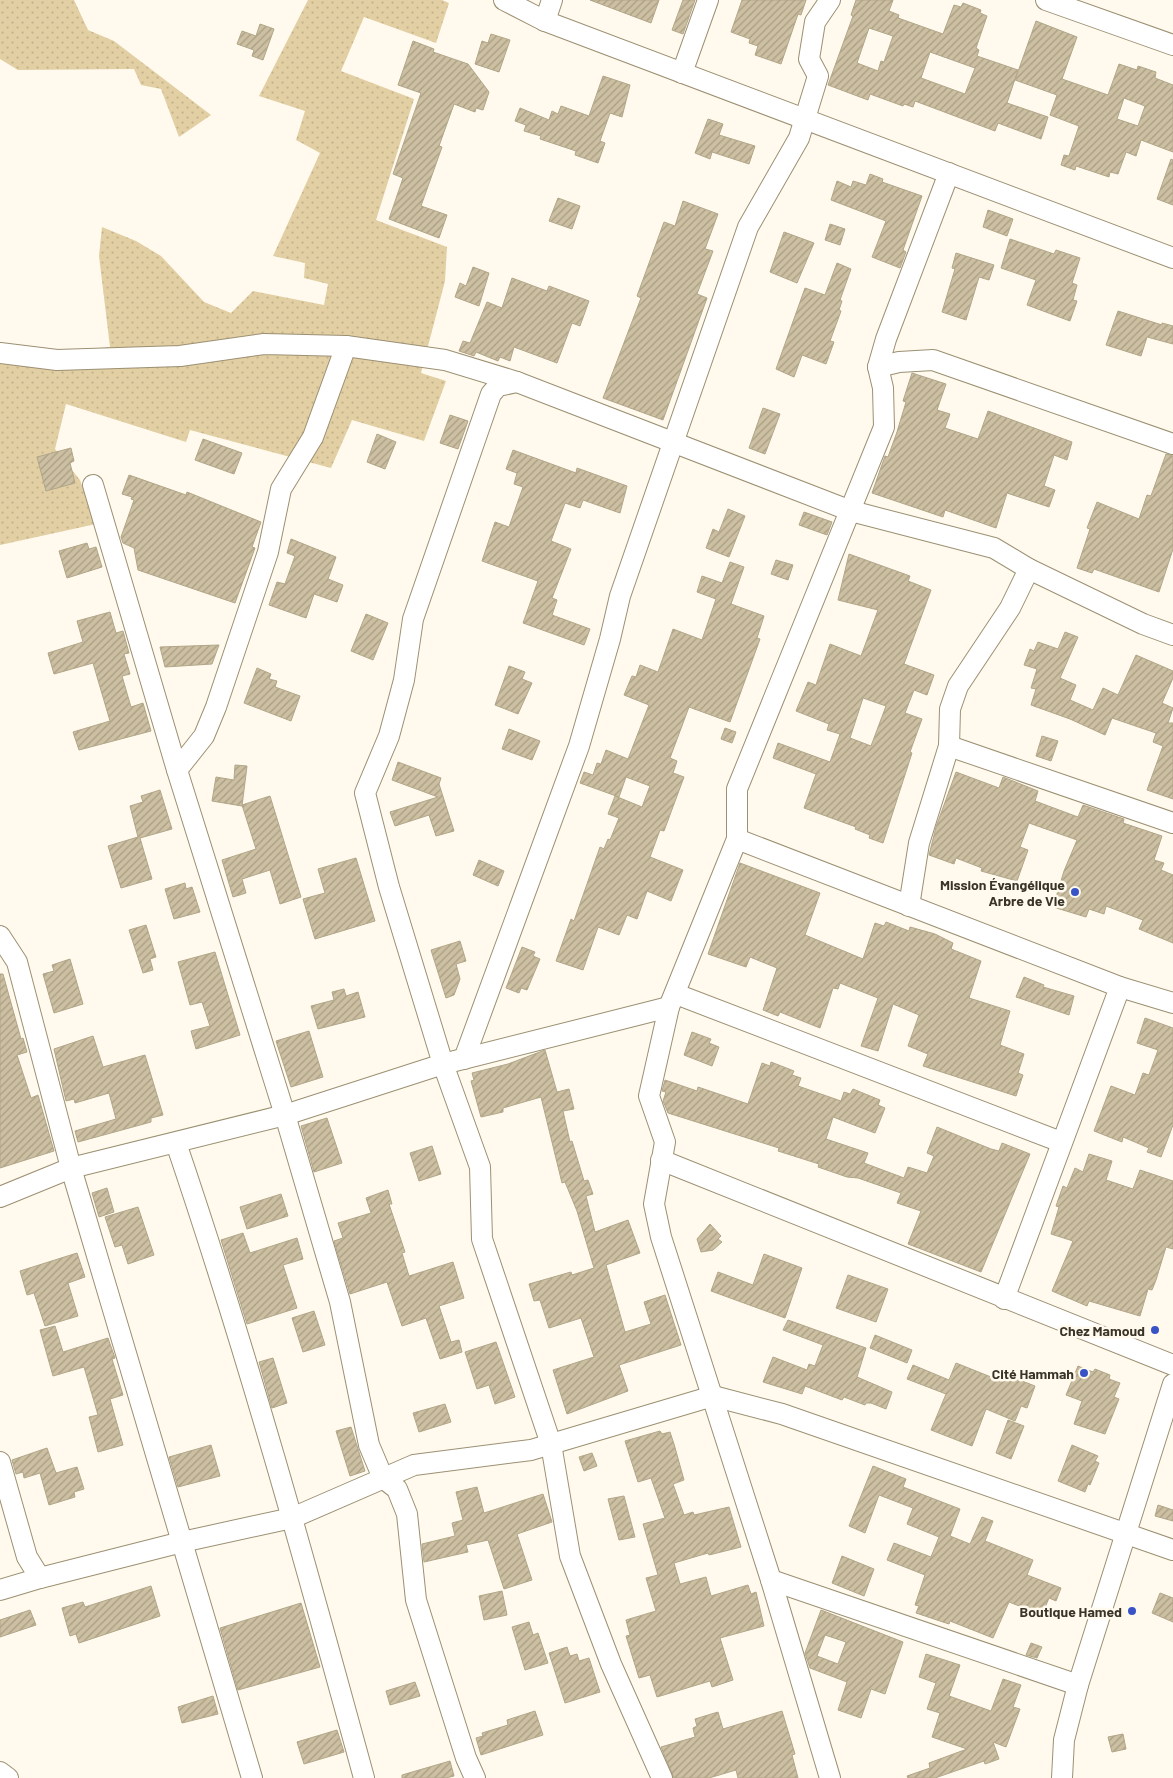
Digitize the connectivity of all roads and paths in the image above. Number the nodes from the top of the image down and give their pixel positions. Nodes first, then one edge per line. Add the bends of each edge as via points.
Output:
1 (504, 0) edge
2 (552, 0) edge
3 (708, 0) edge
4 (830, 0) edge
5 (1046, 0) edge
6 (545, 21) junction
7 (1173, 45) edge
8 (682, 73) junction
9 (806, 120) junction
10 (949, 173) junction
11 (1173, 258) edge
12 (346, 346) junction
13 (0, 354) edge
14 (878, 367) junction
15 (517, 382) junction
16 (672, 442) junction
17 (1173, 444) edge
18 (93, 485) dead end
19 (851, 511) junction
20 (1029, 569) junction
21 (1173, 635) edge
22 (949, 746) junction
23 (177, 770) junction
24 (1173, 823) edge
25 (737, 839) junction
26 (909, 906) junction
27 (0, 936) edge
28 (1120, 987) junction
29 (673, 1001) junction
30 (1173, 1004) edge
31 (464, 1059) junction
32 (443, 1064) junction
33 (285, 1115) junction
34 (1061, 1142) junction
35 (176, 1143) junction
36 (661, 1160) junction
37 (71, 1168) junction
38 (0, 1197) edge
39 (1004, 1298) junction
40 (1173, 1365) edge
41 (1173, 1384) edge
42 (713, 1396) junction
43 (551, 1444) junction
44 (0, 1462) edge
45 (383, 1478) junction
46 (292, 1518) junction
47 (1126, 1532) junction
48 (182, 1542) junction
49 (1173, 1550) edge
50 (40, 1578) junction
51 (771, 1580) junction
52 (0, 1590) edge
53 (1078, 1685) junction
54 (0, 1772) edge
55 (8, 1778) edge
56 (252, 1778) edge
57 (364, 1778) edge
58 (475, 1778) edge
59 (662, 1778) edge
60 (830, 1778) edge
61 (1062, 1778) edge

1 - 6 street
2 - 6 street
3 - 8 street
4 - 9 street via 815,22 809,59 818,76
5 - 7 street
6 - 8 street
8 - 9 street
9 - 10 street
9 - 16 street via 748,227
10 - 11 street
10 - 14 street
12 - 13 street via 264,344 180,356 57,360
12 - 15 street via 445,360
12 - 23 street via 313,437 281,489 268,552 216,707 204,736
14 - 17 street via 933,360
14 - 19 street via 883,388 884,427
15 - 16 street
15 - 32 street via 498,386 490,394 413,619 404,680 389,736 365,793 389,887
16 - 19 street
16 - 31 street via 620,596 579,746
18 - 23 street
19 - 20 street via 994,548
19 - 25 street via 737,789
20 - 21 street
20 - 22 street via 1010,608 958,686 950,709
22 - 24 street
22 - 26 street via 918,843
23 - 33 street
25 - 26 street
25 - 29 street
26 - 28 street
27 - 37 street via 17,962
28 - 30 street
28 - 34 street
29 - 31 street
29 - 34 street
29 - 36 street via 649,1096 665,1142
31 - 32 street
32 - 33 street
32 - 43 street via 480,1167 482,1239
33 - 35 street
33 - 45 street via 340,1302 369,1445
34 - 39 street
35 - 37 street
35 - 46 street via 209,1241
36 - 39 street
36 - 42 street via 654,1204 661,1237
37 - 38 street
37 - 48 street
39 - 40 street
41 - 47 street
42 - 43 street
42 - 47 street via 782,1414
42 - 51 street
43 - 45 street via 532,1450 414,1465
43 - 59 street via 570,1556 611,1664
44 - 50 street via 27,1557
45 - 46 street
45 - 58 street via 397,1489 407,1514 416,1600
46 - 48 street
46 - 57 street
47 - 49 street
47 - 53 street
48 - 50 street
48 - 56 street
50 - 52 street
51 - 53 street
51 - 60 street
53 - 61 street via 1064,1740
54 - 55 street

